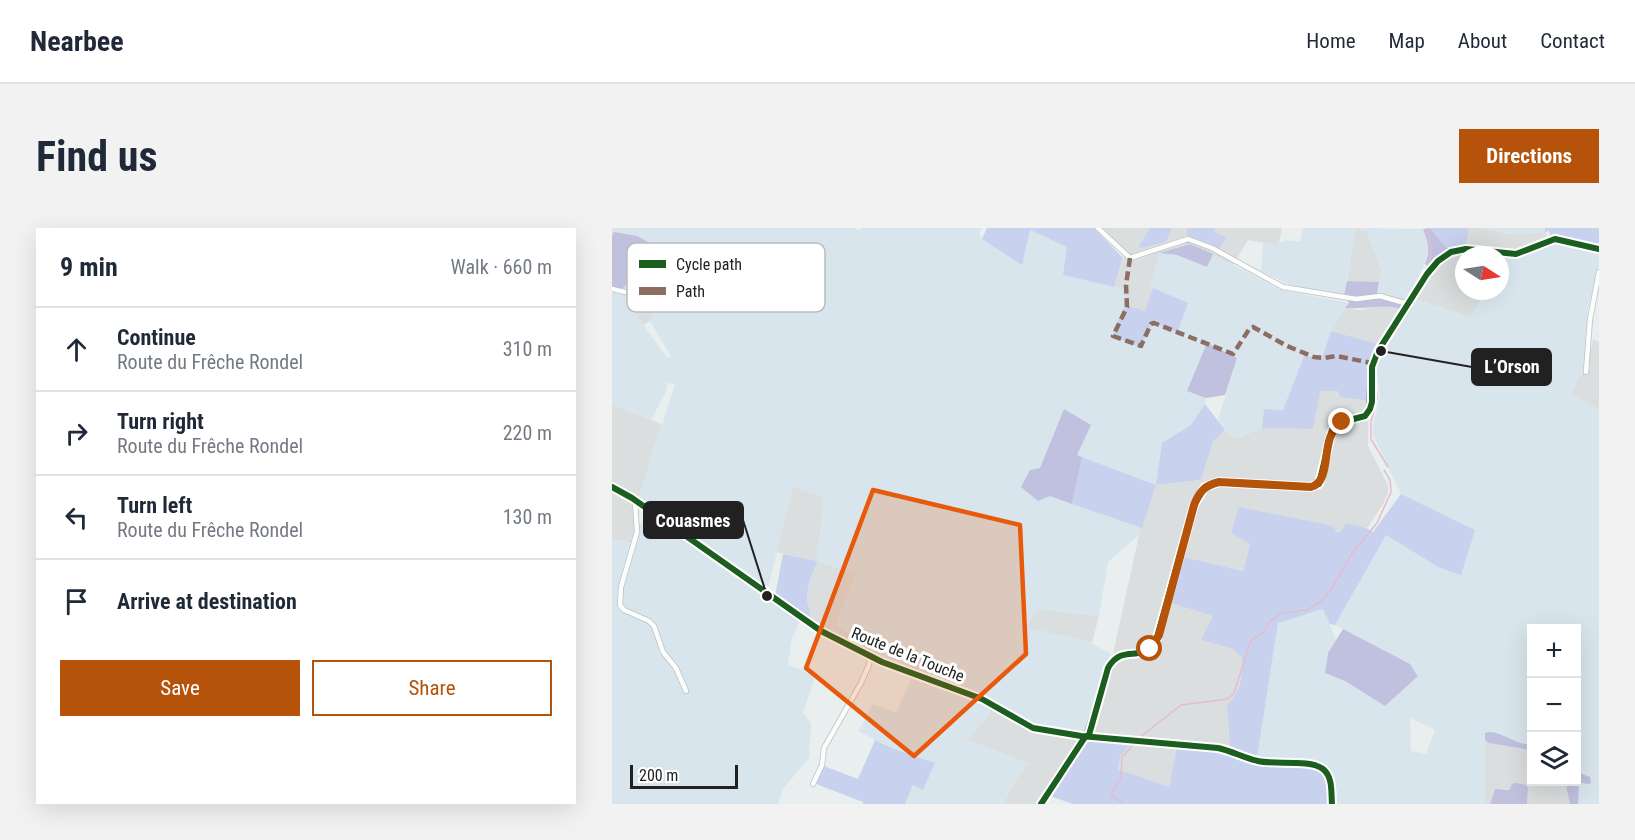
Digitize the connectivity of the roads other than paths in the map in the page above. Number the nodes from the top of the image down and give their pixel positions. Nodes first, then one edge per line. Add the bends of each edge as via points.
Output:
1 (1098, 228) edge
2 (1599, 249) edge
3 (1599, 272) edge
4 (612, 289) edge
5 (625, 292) dead end
6 (1408, 304) junction
7 (1586, 372) dead end
8 (612, 487) edge
9 (635, 501) junction
10 (870, 657) junction
11 (686, 691) dead end
12 (1087, 736) junction
13 (813, 784) dead end
14 (1041, 804) edge
15 (1332, 804) edge

1 - 6 street via 1130,258 1188,239 1283,287 1356,299 1380,296
2 - 6 street via 1555,239 1516,254 1466,249 1451,252 1438,261
3 - 7 street
4 - 5 street
6 - 12 street via 1372,363 1371,409 1365,416 1342,422 1332,430 1319,484 1311,487 1219,482 1200,492 1156,641 1147,651 1117,655 1111,662
8 - 9 street, Route de la Touche
9 - 10 street, Route de la Touche via 821,631
9 - 11 street via 637,532 621,587 620,605 654,626 663,652 676,668
10 - 12 street, Route de la Touche via 982,699 1033,728
10 - 13 street via 861,683 824,748 822,765
12 - 14 street
12 - 15 street, Route de la Touche via 1218,748 1258,761 1318,766 1330,781

